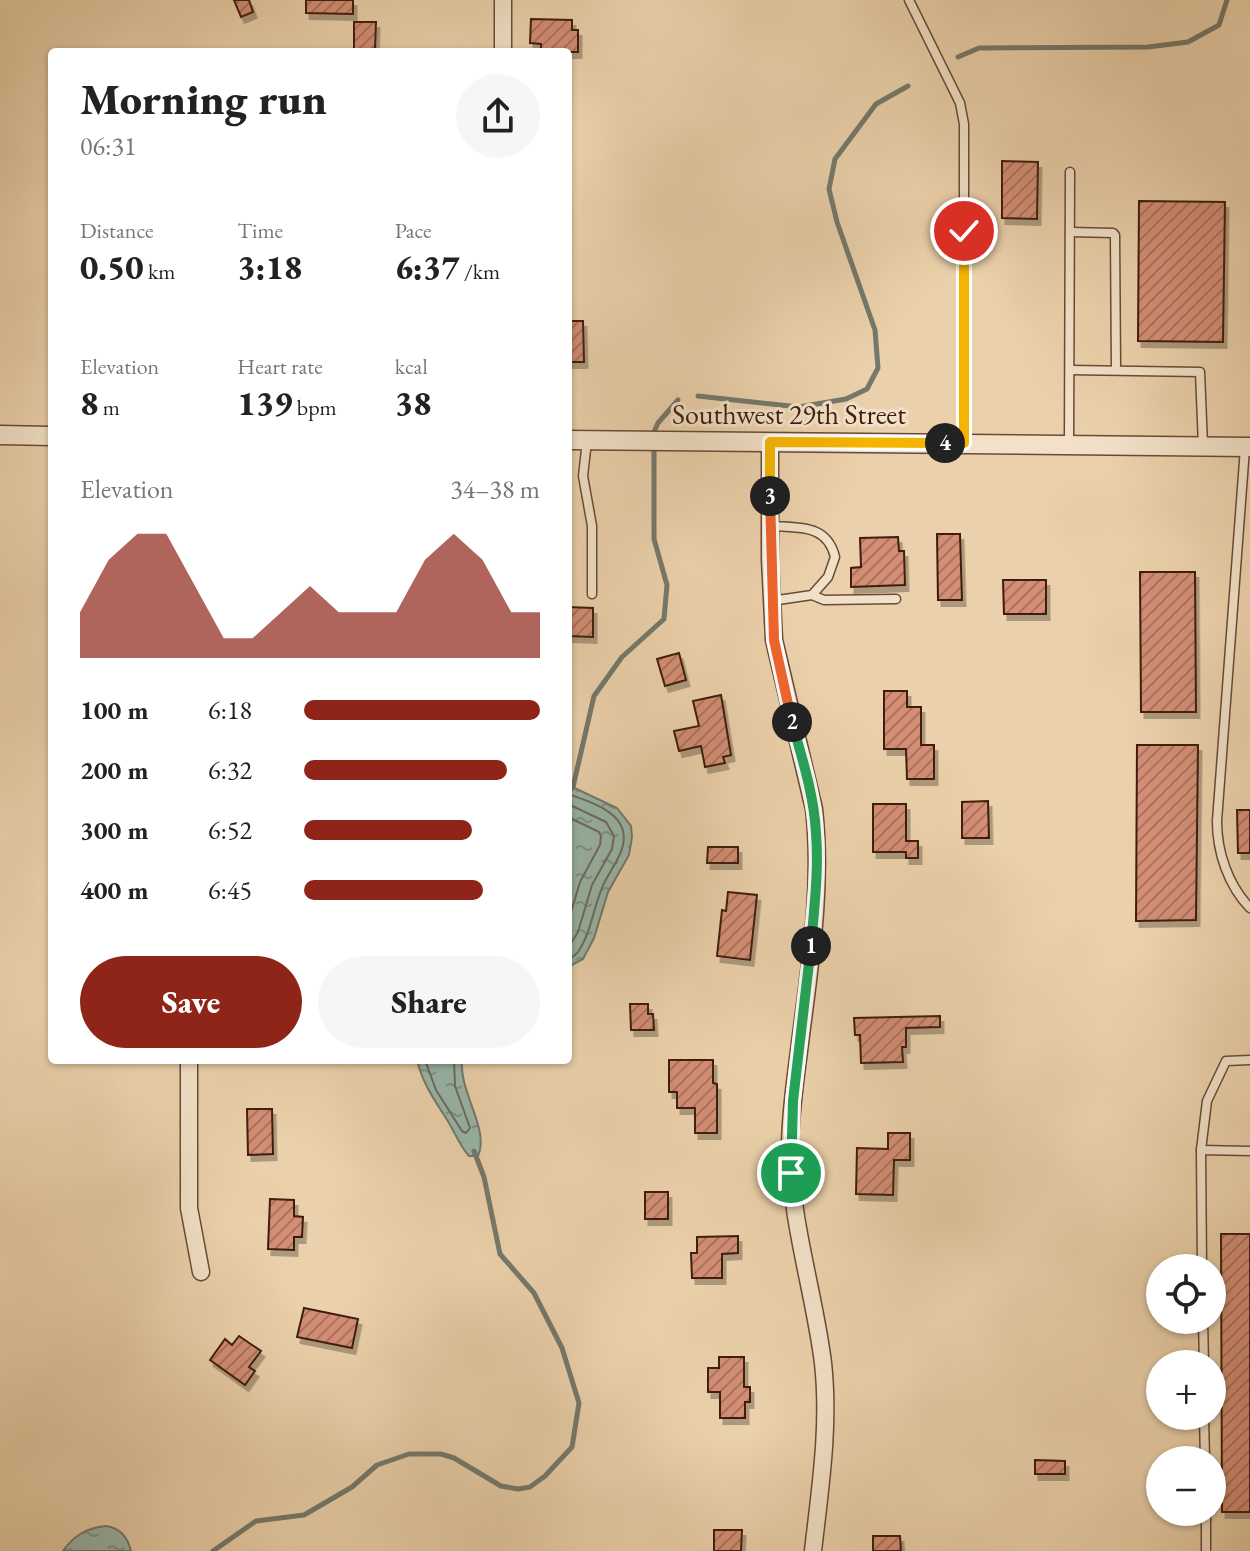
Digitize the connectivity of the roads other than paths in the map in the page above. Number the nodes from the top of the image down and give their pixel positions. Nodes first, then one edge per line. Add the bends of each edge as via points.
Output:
1 (503, 0) edge
2 (909, 0) edge
3 (503, 48) edge
4 (1070, 172) dead end
5 (1070, 232) junction
6 (1070, 370) junction
7 (1116, 370) junction
8 (0, 435) edge
9 (48, 436) edge
10 (577, 440) edge
11 (770, 442) junction
12 (964, 443) junction
13 (1069, 444) junction
14 (1203, 446) junction
15 (1248, 447) edge
16 (770, 526) junction
17 (592, 594) dead end
18 (812, 595) junction
19 (896, 599) dead end
20 (771, 601) junction
21 (1250, 908) edge
22 (1250, 1060) edge
23 (189, 1064) edge
24 (1201, 1150) junction
25 (1250, 1151) edge
26 (1202, 1254) edge
27 (201, 1272) dead end
28 (1206, 1526) edge
29 (813, 1551) edge
30 (1206, 1551) edge

1 - 3 street
2 - 12 lane via 960,103 964,124
4 - 5 lane
5 - 6 lane
5 - 7 lane via 1115,235
6 - 7 lane
6 - 13 lane
7 - 14 lane via 1200,372
8 - 9 street
10 - 11 street, Southwest 29th Street
10 - 17 lane via 592,526
11 - 12 street, Southwest 29th Street
11 - 16 street
12 - 13 street, Southwest 29th Street
13 - 14 street, Southwest 29th Street
14 - 15 street, Southwest 29th Street
15 - 21 lane via 1217,841 1233,884
16 - 18 lane via 808,529 827,537 835,557
16 - 20 street
18 - 19 lane via 824,600
18 - 20 lane
20 - 29 street via 777,663 817,834 790,1144 793,1197 825,1386
22 - 24 lane via 1226,1061 1207,1101
23 - 27 street via 189,1208
24 - 25 lane
24 - 26 lane
28 - 30 lane

